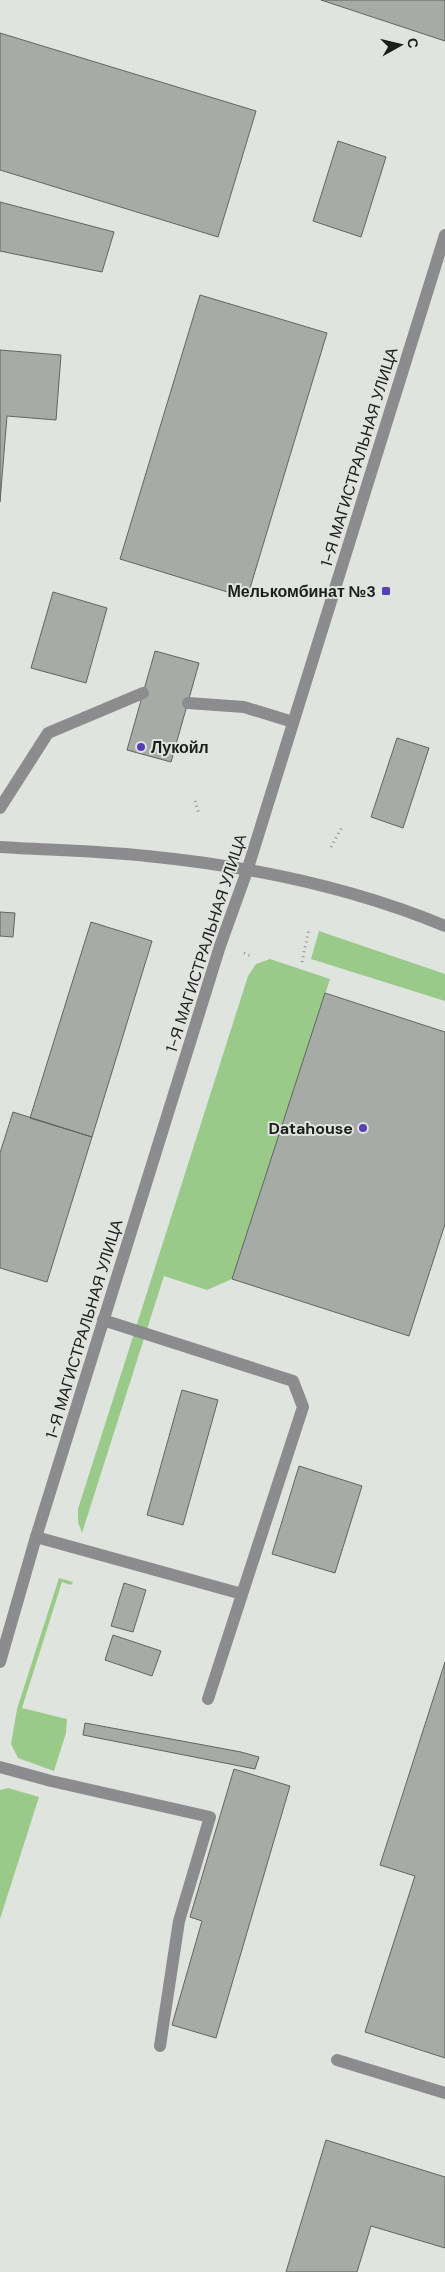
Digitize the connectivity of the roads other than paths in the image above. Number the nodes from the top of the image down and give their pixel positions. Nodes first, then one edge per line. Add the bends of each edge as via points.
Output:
1 (445, 235) edge
2 (143, 693) dead end
3 (188, 703) dead end
4 (293, 722) junction
5 (0, 808) edge
6 (0, 847) edge
7 (247, 871) junction
8 (445, 926) edge
9 (104, 1320) junction
10 (36, 1537) junction
11 (242, 1594) junction
12 (0, 1662) edge
13 (208, 1699) dead end
14 (0, 1767) edge
15 (160, 2046) dead end
16 (337, 2060) dead end
17 (445, 2093) edge

1 - 4 street, 1-Я МАГИСТРАЛЬНАЯ УЛИЦА
2 - 5 street via 48,733
3 - 4 street via 244,707
4 - 7 street, 1-Я МАГИСТРАЛЬНАЯ УЛИЦА
6 - 7 street via 147,856
7 - 8 street via 342,890
7 - 9 street, 1-Я МАГИСТРАЛЬНАЯ УЛИЦА via 220,946
9 - 10 street, 1-Я МАГИСТРАЛЬНАЯ УЛИЦА
9 - 11 street via 294,1381 303,1407
10 - 11 street
10 - 12 street, 1-Я МАГИСТРАЛЬНАЯ УЛИЦА
11 - 13 street
14 - 15 street via 210,1818 178,1921
16 - 17 street

